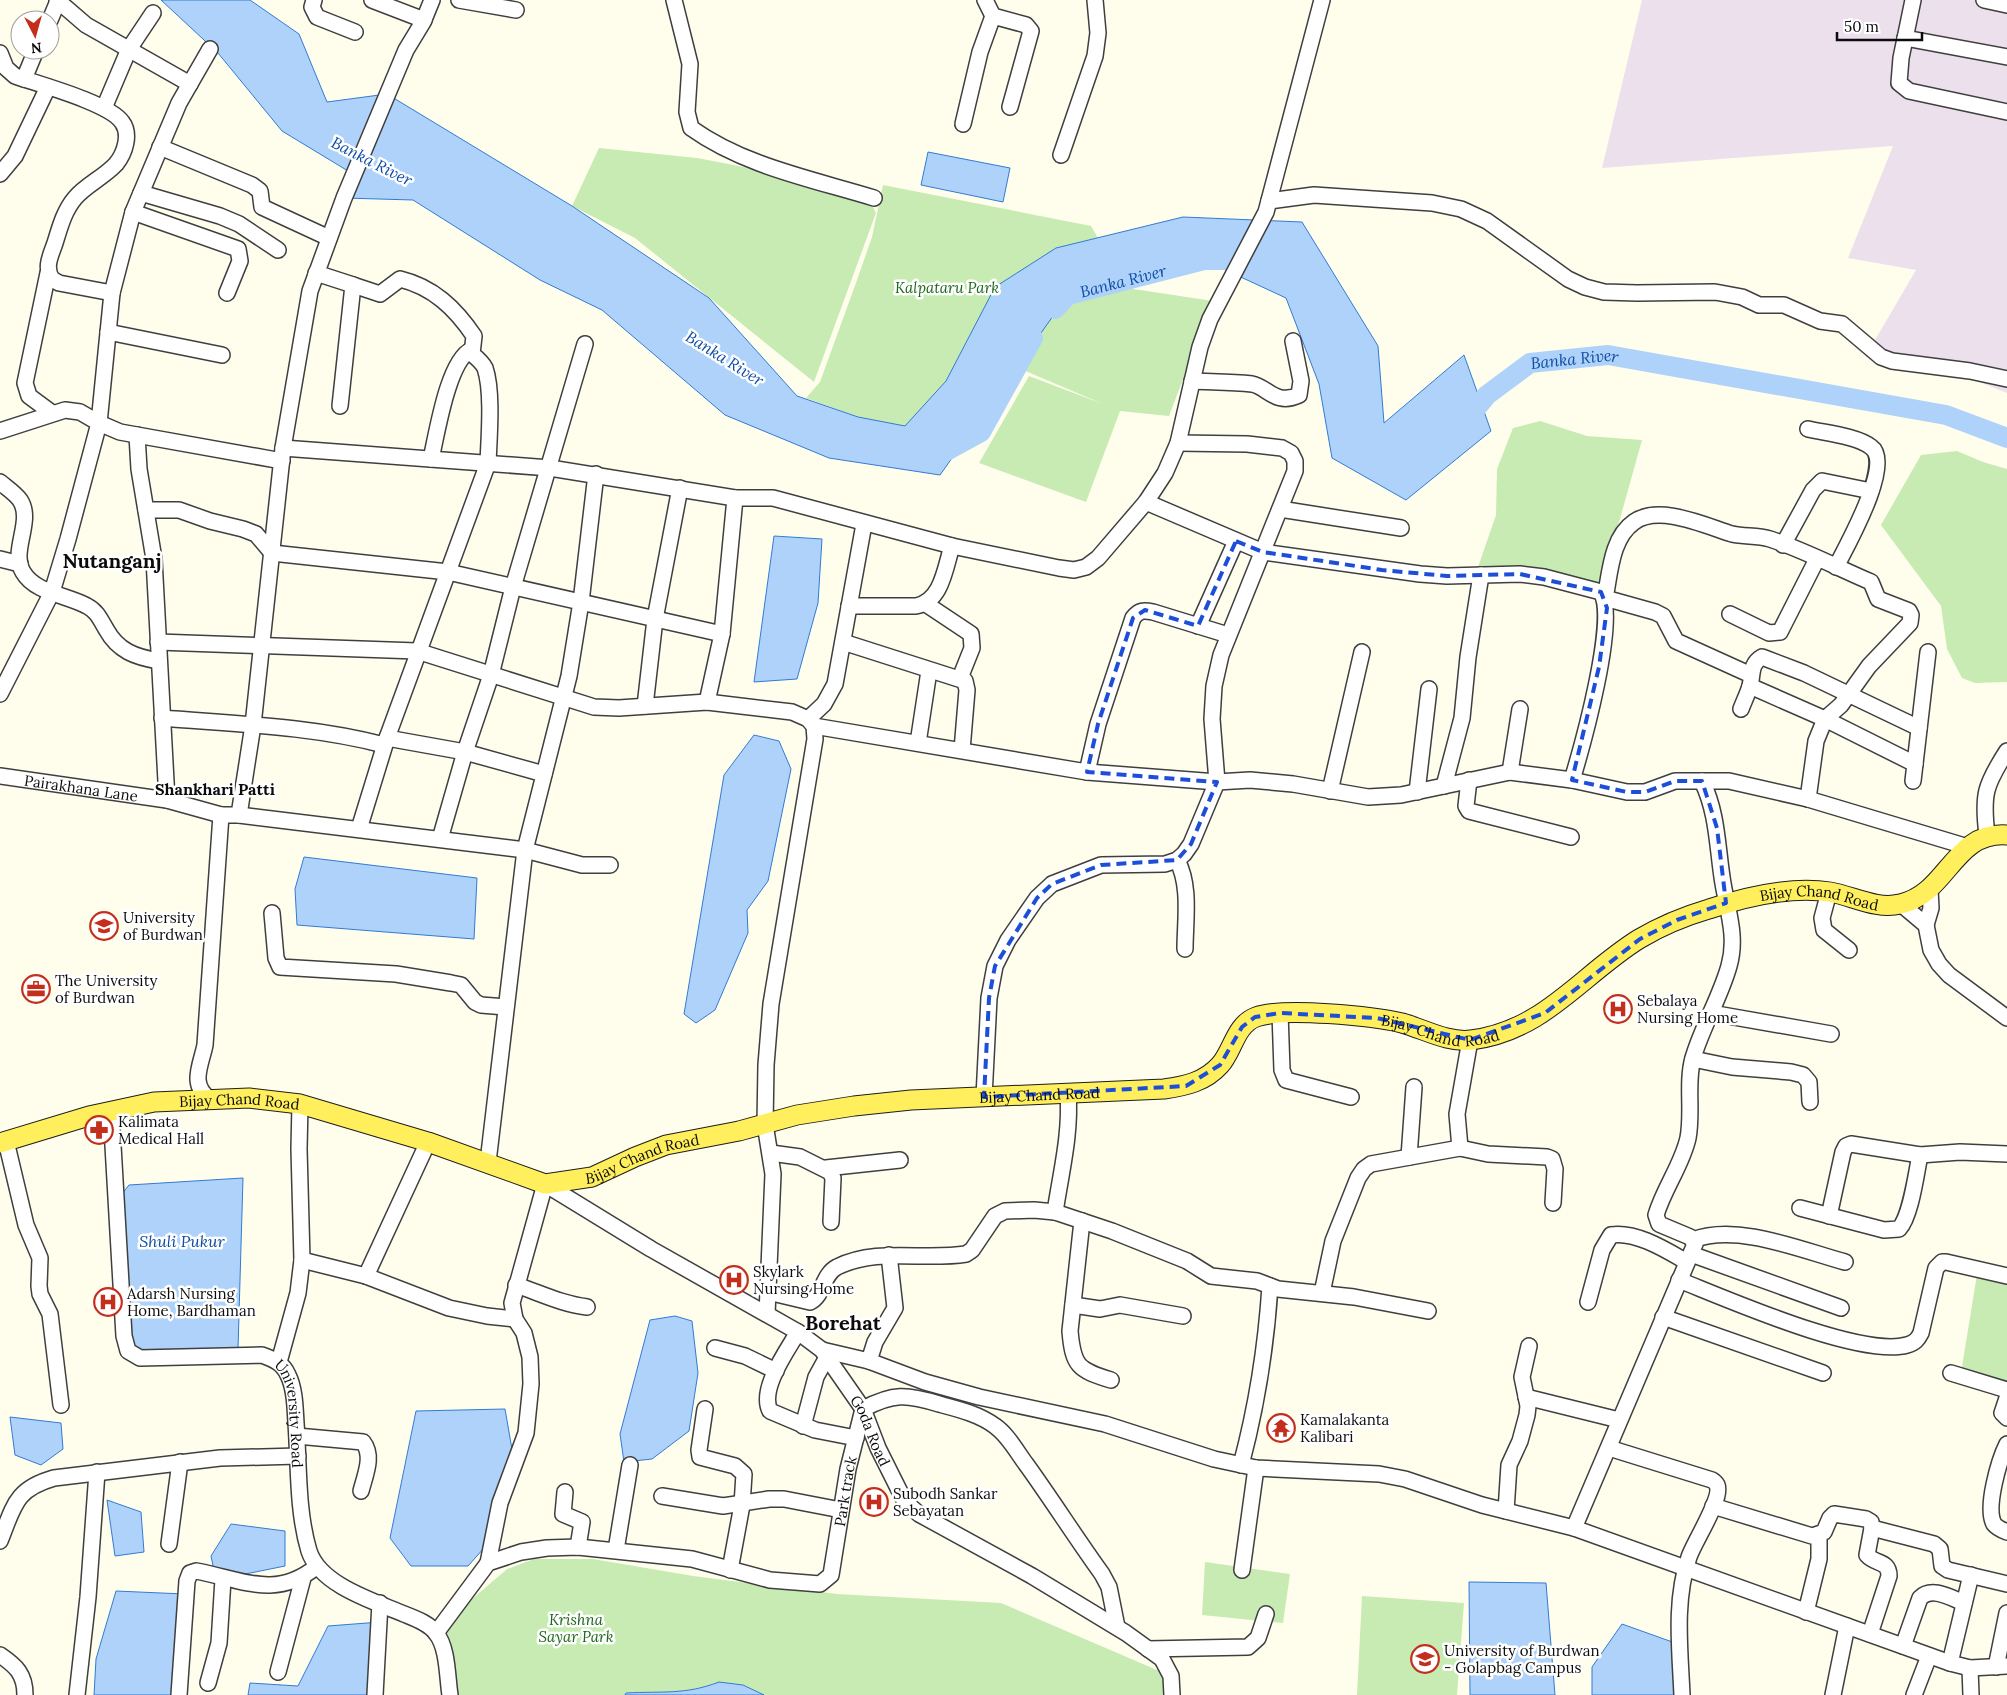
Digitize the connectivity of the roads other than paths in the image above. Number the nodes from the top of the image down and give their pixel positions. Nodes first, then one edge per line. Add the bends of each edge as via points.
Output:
1 (58, 0) edge
2 (314, 0) edge
3 (372, 0) edge
4 (432, 0) edge
5 (459, 0) edge
6 (674, 0) edge
7 (985, 0) edge
8 (1095, 0) edge
9 (1322, 0) edge
10 (1913, 0) edge
11 (1984, 0) edge
12 (2007, 5) edge
13 (516, 10) dead end
14 (153, 13) dead end
15 (993, 16) junction
16 (424, 20) junction
17 (354, 32) dead end
18 (1905, 38) junction
19 (129, 49) junction
20 (210, 49) dead end
21 (0, 54) edge
22 (2007, 57) edge
23 (32, 60) edge
24 (24, 79) junction
25 (190, 84) junction
26 (48, 87) junction
27 (1010, 107) dead end
28 (104, 108) junction
29 (2007, 112) edge
30 (963, 124) dead end
31 (160, 147) junction
32 (1061, 155) dead end
33 (0, 174) edge
34 (141, 193) junction
35 (874, 198) dead end
36 (1268, 207) junction
37 (133, 212) junction
38 (329, 238) junction
39 (278, 250) dead end
40 (48, 273) junction
41 (316, 273) junction
42 (353, 285) junction
43 (227, 292) dead end
44 (112, 293) junction
45 (108, 332) junction
46 (1294, 342) dead end
47 (585, 344) dead end
48 (471, 350) junction
49 (222, 355) dead end
50 (2007, 379) edge
51 (1192, 381) junction
52 (340, 406) dead end
53 (52, 413) junction
54 (99, 423) junction
55 (1808, 429) dead end
56 (0, 431) edge
57 (137, 435) junction
58 (1178, 443) junction
59 (282, 455) junction
60 (431, 459) junction
61 (488, 463) junction
62 (550, 468) junction
63 (596, 474) junction
64 (0, 482) edge
65 (680, 488) junction
66 (1871, 491) junction
67 (734, 498) junction
68 (1146, 502) junction
69 (146, 510) junction
70 (1280, 510) junction
71 (864, 524) junction
72 (1401, 528) dead end
73 (1236, 541) junction
74 (1783, 545) junction
75 (952, 546) junction
76 (1263, 552) junction
77 (272, 553) junction
78 (0, 559) edge
79 (1817, 559) junction
80 (20, 564) junction
81 (1836, 567) junction
82 (448, 572) junction
83 (1481, 575) junction
84 (513, 587) junction
85 (52, 592) junction
86 (1605, 598) junction
87 (581, 602) junction
88 (926, 604) junction
89 (849, 606) junction
90 (1730, 614) dead end
91 (655, 619) junction
92 (1198, 626) junction
93 (722, 634) junction
94 (1228, 635) junction
95 (158, 642) junction
96 (843, 642) junction
97 (262, 646) junction
98 (418, 651) junction
99 (1362, 652) dead end
100 (1928, 652) dead end
101 (159, 661) junction
102 (929, 671) junction
103 (492, 675) junction
104 (960, 678) junction
105 (1750, 681) junction
106 (1429, 689) dead end
107 (0, 694) edge
108 (1848, 696) junction
109 (564, 697) junction
110 (706, 702) junction
111 (644, 706) junction
112 (1520, 708) dead end
113 (1741, 709) dead end
114 (162, 718) junction
115 (1824, 719) junction
116 (811, 722) junction
117 (253, 725) junction
118 (1919, 728) junction
119 (386, 741) junction
120 (918, 743) junction
121 (962, 750) junction
122 (464, 752) junction
123 (2007, 752) edge
124 (1915, 764) junction
125 (1087, 772) junction
126 (1510, 772) junction
127 (544, 774) junction
128 (0, 776) edge
129 (1469, 780) junction
130 (1572, 780) junction
131 (1702, 781) junction
132 (1913, 781) dead end
133 (1217, 782) junction
134 (1444, 786) junction
135 (1330, 791) junction
136 (1417, 792) junction
137 (1808, 799) junction
138 (167, 800) junction
139 (222, 815) junction
140 (239, 815) junction
141 (359, 829) junction
142 (1988, 835) junction
143 (1571, 836) dead end
144 (2007, 836) edge
145 (440, 839) junction
146 (1968, 847) junction
147 (525, 850) junction
148 (1177, 860) junction
149 (610, 866) dead end
150 (1930, 890) junction
151 (1829, 892) junction
152 (1726, 903) junction
153 (1901, 904) junction
154 (272, 913) dead end
155 (1926, 924) junction
156 (1185, 950) dead end
157 (1849, 950) dead end
158 (506, 1007) junction
159 (1280, 1013) junction
160 (1711, 1014) junction
161 (2007, 1018) edge
162 (1830, 1034) dead end
163 (1470, 1040) junction
164 (1693, 1059) junction
165 (1414, 1087) dead end
166 (1068, 1093) junction
167 (984, 1097) junction
168 (1351, 1097) dead end
169 (210, 1099) junction
170 (1810, 1102) dead end
171 (300, 1104) junction
172 (111, 1111) junction
173 (766, 1124) junction
174 (3, 1142) edge
175 (428, 1142) junction
176 (1460, 1148) junction
177 (771, 1153) junction
178 (2007, 1154) edge
179 (1920, 1155) junction
180 (1409, 1157) junction
181 (900, 1160) dead end
182 (488, 1162) junction
183 (826, 1168) junction
184 (545, 1184) junction
185 (1553, 1204) dead end
186 (1800, 1208) dead end
187 (1054, 1212) junction
188 (1828, 1216) junction
189 (1082, 1221) junction
190 (831, 1222) dead end
191 (1691, 1252) junction
192 (889, 1255) junction
193 (302, 1260) junction
194 (1845, 1262) dead end
195 (366, 1276) junction
196 (2007, 1276) edge
197 (1679, 1280) junction
198 (516, 1285) junction
199 (1270, 1286) junction
200 (768, 1292) junction
201 (1322, 1293) junction
202 (1588, 1302) dead end
203 (1073, 1305) junction
204 (587, 1307) dead end
205 (1841, 1308) dead end
206 (1428, 1311) dead end
207 (767, 1314) junction
208 (1183, 1316) dead end
209 (1663, 1317) junction
210 (515, 1319) junction
211 (798, 1332) junction
212 (1529, 1346) dead end
213 (715, 1348) dead end
214 (824, 1354) junction
215 (869, 1361) junction
216 (279, 1362) junction
217 (776, 1371) junction
218 (1824, 1373) dead end
219 (1952, 1373) dead end
220 (1111, 1380) dead end
221 (2007, 1390) edge
222 (1526, 1397) junction
223 (2007, 1398) edge
224 (61, 1405) dead end
225 (705, 1409) dead end
226 (863, 1409) junction
227 (2007, 1418) edge
228 (1619, 1420) junction
229 (803, 1426) junction
230 (297, 1436) junction
231 (856, 1438) junction
232 (2007, 1444) edge
233 (1608, 1448) junction
234 (298, 1456) junction
235 (180, 1462) junction
236 (1240, 1464) junction
237 (630, 1465) dead end
238 (1256, 1468) junction
239 (97, 1472) junction
240 (361, 1491) dead end
241 (565, 1492) dead end
242 (662, 1496) dead end
243 (742, 1505) junction
244 (1713, 1506) junction
245 (841, 1510) junction
246 (1506, 1511) junction
247 (1574, 1528) junction
248 (1872, 1528) junction
249 (2007, 1532) edge
250 (1819, 1536) junction
251 (0, 1539) edge
252 (169, 1544) dead end
253 (578, 1547) junction
254 (616, 1550) junction
255 (488, 1563) junction
256 (316, 1567) junction
257 (1686, 1567) junction
258 (730, 1570) junction
259 (1242, 1570) dead end
260 (1971, 1575) junction
261 (303, 1578) junction
262 (223, 1579) junction
263 (2007, 1584) edge
264 (380, 1603) junction
265 (1964, 1603) junction
266 (1806, 1612) junction
267 (2007, 1613) edge
268 (1266, 1614) dead end
269 (1847, 1626) junction
270 (1117, 1627) junction
271 (436, 1632) junction
272 (1870, 1634) junction
273 (1903, 1646) junction
274 (1148, 1649) junction
275 (0, 1655) edge
276 (1929, 1656) junction
277 (1950, 1663) junction
278 (2001, 1666) edge
279 (1970, 1668) junction
280 (278, 1672) dead end
281 (208, 1683) dead end
282 (25, 1695) edge
283 (77, 1695) edge
284 (180, 1695) edge
285 (375, 1695) edge
286 (450, 1695) edge
287 (1172, 1695) edge
288 (1682, 1695) edge
289 (1833, 1695) edge
290 (1914, 1695) edge
291 (1971, 1695) edge

1 - 19 street via 86,25
2 - 17 street via 312,7 317,16
3 - 16 street
4 - 16 street
5 - 13 street
6 - 35 street via 690,64 687,112 691,128 755,162
7 - 15 street
8 - 32 street via 1096,56
9 - 36 street
10 - 18 street
11 - 12 street
14 - 19 street
15 - 27 street via 1026,25 1031,31
15 - 30 street via 982,46
16 - 38 street via 406,50
18 - 22 street
18 - 29 street via 1898,77 1903,88
19 - 25 street
19 - 28 street
20 - 25 street
21 - 24 street via 6,68 14,76
23 - 24 street
24 - 26 street
25 - 31 street
26 - 28 street
26 - 33 street via 15,156
28 - 40 street via 123,123 124,153 115,165 76,197 64,215
31 - 34 street
31 - 38 street via 252,185 260,191 262,206
34 - 37 street
34 - 39 street via 233,221
36 - 50 street via 1314,195 1432,203 1462,210 1487,221 1585,287 1604,292 1715,292 1742,297 1759,305 1784,305 1820,321 1842,324 1881,357 1892,361
36 - 51 street via 1210,319
37 - 43 street via 238,249 240,261
37 - 44 street
38 - 41 street
40 - 44 street via 59,283
40 - 53 street via 25,383 29,396
41 - 42 street
41 - 59 street via 302,327
42 - 48 street via 380,294 400,278 433,293 456,312 474,336
42 - 52 street
44 - 45 street
45 - 49 street
45 - 54 street
46 - 51 street via 1301,389 1294,397 1275,396 1252,384
47 - 62 street
48 - 60 street via 464,354 455,369
48 - 61 street via 486,372
51 - 58 street
53 - 54 street via 65,410 80,412
53 - 56 street
54 - 57 street
54 - 85 street
55 - 66 street via 1872,447 1878,465
57 - 59 street
57 - 69 street
58 - 68 street via 1165,473
58 - 70 street via 1247,444 1282,448 1291,453 1296,461
59 - 60 street
59 - 77 street
60 - 61 street
61 - 62 street
61 - 82 street
62 - 63 street
62 - 84 street
63 - 65 street
63 - 87 street
64 - 80 street via 24,508
65 - 67 street
65 - 91 street
66 - 74 street via 1822,481 1813,490
66 - 81 street
67 - 71 street via 772,498
67 - 93 street
68 - 73 street
68 - 75 street via 1098,558 1074,570
69 - 77 street via 178,510 243,529 256,534
69 - 95 street via 154,559
70 - 72 street
70 - 76 street
71 - 75 street
71 - 89 street
73 - 76 street
73 - 92 street
74 - 79 street
74 - 86 street via 1771,539 1733,534 1680,518 1648,516 1630,526 1617,544
75 - 88 street via 937,592
76 - 83 street via 1420,574
76 - 94 street
77 - 82 street
77 - 97 street
78 - 80 street
79 - 81 street
79 - 90 street via 1780,632 1769,633
80 - 85 street via 29,579
81 - 108 street via 1871,582 1878,599 1911,615 1910,623 1869,666
82 - 84 street
82 - 98 street
83 - 86 street via 1544,577 1593,588
83 - 134 street via 1462,718
84 - 87 street
84 - 103 street
85 - 101 street via 96,611 108,634 124,651
85 - 107 street
86 - 105 street via 1663,616 1676,641
86 - 130 street via 1607,608 1592,708
87 - 91 street
87 - 109 street
88 - 89 street
88 - 104 street via 971,634 972,648
89 - 96 street
91 - 93 street
91 - 111 street
92 - 94 street
92 - 125 street via 1144,610 1133,618 1098,724
93 - 110 street
94 - 133 street via 1214,686 1212,718
95 - 97 street
95 - 101 street
96 - 102 street
96 - 116 street via 835,684
97 - 98 street
97 - 117 street
98 - 103 street
98 - 119 street
99 - 135 street
100 - 118 street
101 - 114 street
102 - 104 street
102 - 120 street
103 - 109 street
103 - 122 street
104 - 121 street via 967,685
105 - 108 street via 1756,661 1762,657
105 - 113 street
105 - 115 street
106 - 136 street
108 - 115 street
108 - 118 street
109 - 111 street via 594,707
109 - 127 street
110 - 111 street
110 - 116 street via 792,712
112 - 126 street
114 - 117 street
114 - 138 street
115 - 124 street
115 - 137 street via 1816,741
116 - 120 street
116 - 173 street via 815,739 771,1004
117 - 119 street
117 - 140 street
118 - 124 street
119 - 122 street
119 - 141 street
120 - 121 street
121 - 125 street
122 - 127 street
122 - 145 street
123 - 142 street via 1991,775 1986,790 1984,804
124 - 132 street
125 - 133 street
126 - 129 street
126 - 130 street
127 - 147 street
128 - 138 street, Pairakhana Lane
129 - 134 street
129 - 143 street via 1466,800 1469,811
130 - 131 street via 1627,792 1645,792 1675,781
131 - 137 street via 1761,786
131 - 152 street via 1714,810
133 - 135 street via 1250,780
133 - 148 street via 1191,844
134 - 136 street
135 - 136 street via 1368,797
137 - 146 street
138 - 139 street, Pairakhana Lane
139 - 140 street, Pairakhana Lane
139 - 169 street via 205,1045 197,1070 200,1089
140 - 141 street, Pairakhana Lane
141 - 145 street, Pairakhana Lane
142 - 144 main road
142 - 146 main road, Bijay Chand Road
145 - 147 street, Pairakhana Lane
146 - 150 main road, Bijay Chand Road
147 - 149 street, Pairakhana Lane via 582,865
147 - 158 street
148 - 156 street via 1185,894
148 - 167 street via 1165,864 1101,865 1052,884 1038,898 1008,940 995,966 989,998
150 - 153 main road, Bijay Chand Road
150 - 155 street via 1931,908
151 - 152 main road, Bijay Chand Road via 1786,892
151 - 153 main road, Bijay Chand Road via 1876,904
151 - 157 street via 1822,918 1824,930
152 - 160 street via 1732,921 1733,949
152 - 163 main road, Bijay Chand Road via 1677,920 1640,939 1545,1013 1527,1023
153 - 155 street
154 - 158 street via 276,958 280,967 396,974 451,983 461,985 481,1005
155 - 161 street via 1931,950 1938,964
158 - 182 street
159 - 163 main road, Bijay Chand Road via 1377,1018 1450,1039
159 - 166 main road, Bijay Chand Road via 1255,1017 1242,1027 1220,1065 1204,1078 1186,1086
159 - 168 street via 1282,1070 1286,1080
160 - 162 street
160 - 164 street
163 - 176 street via 1457,1114
164 - 170 street via 1803,1075 1809,1082
164 - 191 street via 1688,1137 1656,1214 1659,1224
165 - 180 street
166 - 167 main road, Bijay Chand Road
166 - 187 street via 1068,1139
167 - 173 main road, Bijay Chand Road via 854,1106 797,1115
169 - 171 main road, Bijay Chand Road via 249,1098
169 - 172 main road, Bijay Chand Road via 154,1102
171 - 175 main road, Bijay Chand Road
171 - 193 street
172 - 174 main road, Bijay Chand Road
172 - 216 street, University Road via 124,1336 128,1351 140,1358 262,1355
173 - 177 street
173 - 184 main road, Bijay Chand Road via 666,1145 592,1177
174 - 224 street via 26,1225 40,1258 40,1294 50,1314
175 - 182 main road, Bijay Chand Road
175 - 195 street
176 - 180 street
176 - 185 street via 1488,1154 1552,1159 1555,1169
177 - 183 street via 800,1157
177 - 200 street
178 - 179 street via 1960,1152
179 - 188 street via 1857,1144 1846,1146
179 - 188 street via 1907,1213 1899,1229 1884,1230
180 - 201 street via 1371,1164 1358,1178 1333,1241
181 - 183 street
182 - 184 main road, Bijay Chand Road
183 - 190 street via 832,1178
184 - 198 street
184 - 207 street, Goda Road via 651,1249
186 - 188 street
187 - 189 street
187 - 192 street via 1005,1210 988,1223 977,1244 966,1254
189 - 199 street via 1169,1254 1211,1276 1257,1281
189 - 203 street
191 - 194 street via 1715,1235 1749,1236
191 - 197 street
191 - 202 street via 1611,1235 1602,1250
191 - 205 street
192 - 200 street via 848,1262 835,1268 810,1302
192 - 215 street via 895,1308 875,1342
193 - 195 street
193 - 216 street via 298,1293
195 - 210 street via 449,1308
196 - 197 street via 1946,1262 1939,1264 1921,1333 1917,1340 1898,1347 1834,1338
197 - 209 street
198 - 204 street via 563,1303
198 - 210 street via 512,1303
199 - 201 street
199 - 236 street via 1264,1364
200 - 207 street
201 - 206 street
203 - 208 street via 1100,1309 1120,1305
203 - 220 street via 1070,1331 1074,1359 1089,1374
207 - 211 street, Goda Road
209 - 218 street
209 - 228 street
210 - 255 street via 524,1334 530,1357 526,1433 500,1504
211 - 214 street, Goda Road
211 - 217 street
212 - 222 street via 1522,1377
213 - 217 street via 745,1356
214 - 215 street
214 - 226 street, Goda Road
214 - 229 street
215 - 236 street via 979,1397 1105,1424
216 - 230 street, University Road via 288,1374 292,1390
217 - 229 street via 767,1405 775,1414
219 - 221 street
222 - 228 street
222 - 246 street via 1528,1406 1523,1430 1509,1465
223 - 227 street via 2002,1413
225 - 243 street via 700,1458 741,1470 744,1480
226 - 231 street, Park track
226 - 270 street, Goda Road via 905,1502 919,1514
226 - 270 street via 882,1398 915,1396 982,1418 997,1427 1102,1574 1109,1587
228 - 233 street
229 - 231 street
230 - 234 street, University Road
230 - 240 street via 363,1442 369,1457
231 - 245 street, Park track
232 - 249 street via 1997,1468 1992,1517 1995,1525
233 - 244 street via 1712,1480 1718,1491
233 - 247 street
234 - 235 street
234 - 256 street, University Road via 301,1506 309,1550
235 - 239 street
235 - 252 street
236 - 238 street
237 - 254 street
238 - 246 street via 1379,1474 1429,1485
238 - 259 street
239 - 251 street via 36,1483 21,1494
239 - 283 street
241 - 253 street via 563,1514 582,1522
242 - 243 street via 723,1506
243 - 245 street via 784,1499
243 - 258 street
244 - 250 street
244 - 257 street
245 - 258 street, Park track via 831,1575 820,1584 770,1580
246 - 247 street
247 - 257 street
248 - 250 street via 1866,1519 1834,1514
248 - 260 street via 1934,1544 1940,1549 1942,1566
248 - 272 street via 1867,1555 1886,1564 1889,1576
250 - 266 street via 1819,1559
253 - 254 street
253 - 255 street via 521,1552
254 - 258 street via 692,1558
255 - 271 street
256 - 261 street
256 - 264 street via 332,1580
257 - 266 street
257 - 288 street via 1678,1624
260 - 263 street
260 - 265 street
261 - 262 street via 274,1586
261 - 280 street
262 - 281 street via 219,1643
262 - 284 street via 196,1571 190,1573 187,1581
264 - 271 street
264 - 285 street
265 - 273 street via 1933,1592 1925,1593 1920,1598
265 - 277 street
266 - 269 street
267 - 278 street
268 - 274 street via 1258,1638 1248,1647
269 - 272 street
269 - 289 street
270 - 274 street, Goda Road
271 - 286 street via 444,1652
272 - 273 street
273 - 276 street
274 - 287 street, Goda Road via 1162,1659 1173,1686
275 - 282 street via 15,1665 23,1676
276 - 277 street
276 - 290 street
277 - 279 street
278 - 279 street
279 - 291 street

